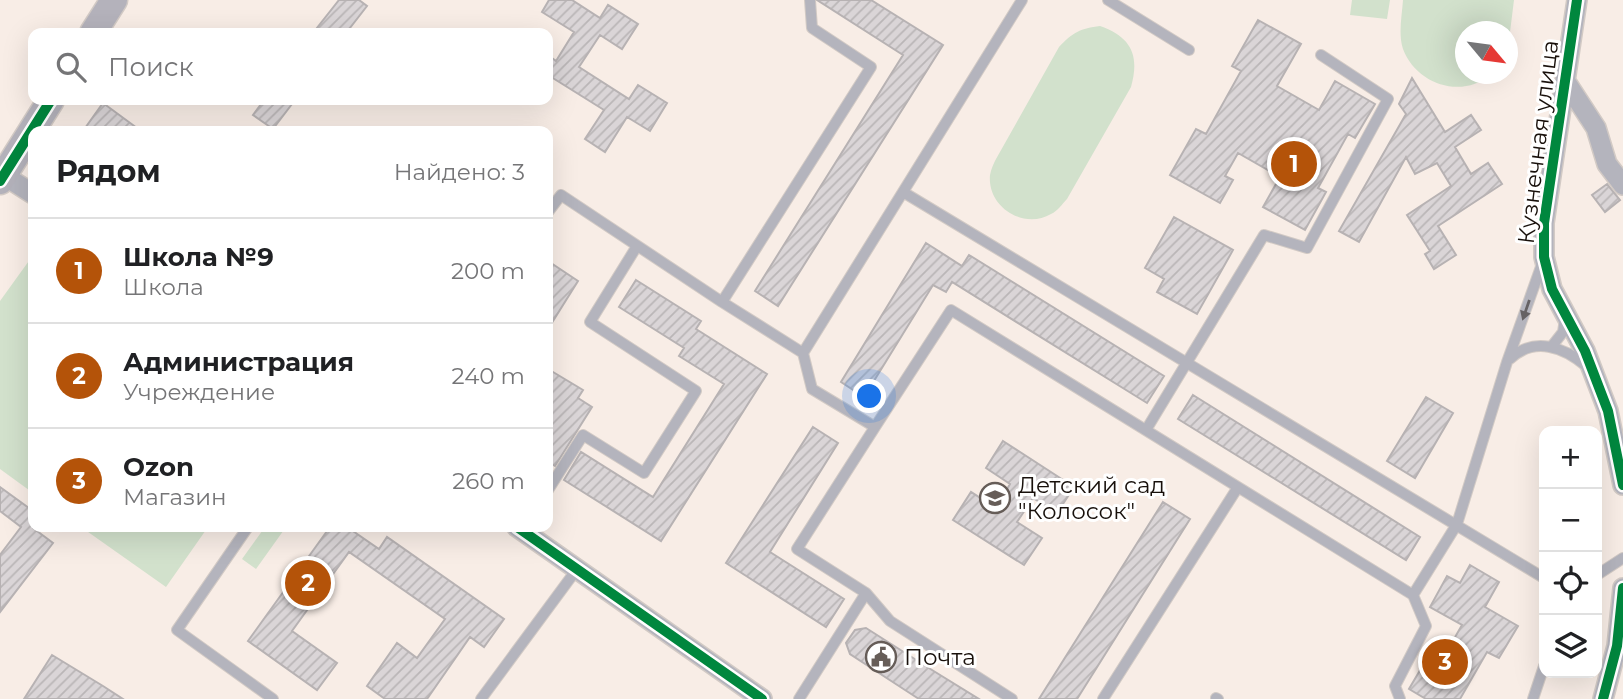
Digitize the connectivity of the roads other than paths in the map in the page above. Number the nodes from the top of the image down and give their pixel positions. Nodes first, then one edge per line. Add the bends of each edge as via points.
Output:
1 (114, 0) edge
2 (810, 0) edge
3 (1022, 0) edge
4 (1108, 0) edge
5 (1577, 0) edge
6 (96, 28) edge
7 (1189, 50) dead end
8 (1321, 55) dead end
9 (1566, 82) junction
10 (48, 105) edge
11 (34, 126) edge
12 (28, 135) edge
13 (1, 176) edge
14 (1623, 185) edge
15 (28, 191) edge
16 (903, 192) junction
17 (553, 205) edge
18 (637, 246) junction
19 (1544, 257) junction
20 (722, 302) junction
21 (1565, 313) junction
22 (1552, 346) junction
23 (803, 353) junction
24 (1507, 362) junction
25 (1187, 363) junction
26 (1594, 373) junction
27 (875, 427) junction
28 (1146, 430) junction
29 (553, 482) edge
30 (1623, 485) edge
31 (1238, 487) junction
32 (1457, 524) junction
33 (245, 532) edge
34 (526, 532) edge
35 (1623, 558) edge
36 (577, 569) junction
37 (1602, 572) edge
38 (1539, 575) edge
39 (866, 593) junction
40 (1413, 595) junction
41 (1622, 602) edge
42 (1540, 678) edge
43 (273, 699) edge
44 (481, 699) edge
45 (762, 699) edge
46 (799, 699) edge
47 (1012, 699) edge
48 (1103, 699) edge
49 (1400, 699) edge
50 (1533, 699) edge
51 (1604, 699) edge

1 - 6 street
2 - 20 lane via 812,28 871,67
3 - 16 lane
4 - 7 lane
5 - 9 street, Кузнечная улица
8 - 25 lane via 1388,99 1307,248 1264,235
9 - 14 street via 1596,128 1607,164
9 - 19 street, Кузнечная улица via 1544,223
10 - 11 street
12 - 13 street
13 - 15 street
16 - 23 lane
16 - 25 lane
17 - 18 lane via 561,195
18 - 20 lane
18 - 29 lane via 590,322 696,391 644,473 583,435
19 - 21 street, Кузнечная улица via 1552,289
19 -> 24 lane
20 - 23 lane
21 - 22 lane via 1563,332
21 - 26 street, Кузнечная улица
22 - 24 lane via 1519,350
22 - 26 lane via 1573,355
23 - 27 lane via 812,389
24 - 32 lane
25 - 28 lane
25 - 32 lane
26 - 30 street, Кузнечная улица via 1608,411
27 - 28 lane via 951,310
27 - 39 lane via 797,549
28 - 31 lane
31 - 40 lane
31 - 48 lane
32 - 38 lane
32 - 40 lane
33 - 43 lane via 177,630
34 - 36 street
35 - 37 lane
36 - 44 lane
36 - 45 street
39 - 46 lane
39 - 47 lane via 890,621
40 - 49 lane via 1426,626 1395,686
41 - 51 street
42 - 50 lane

